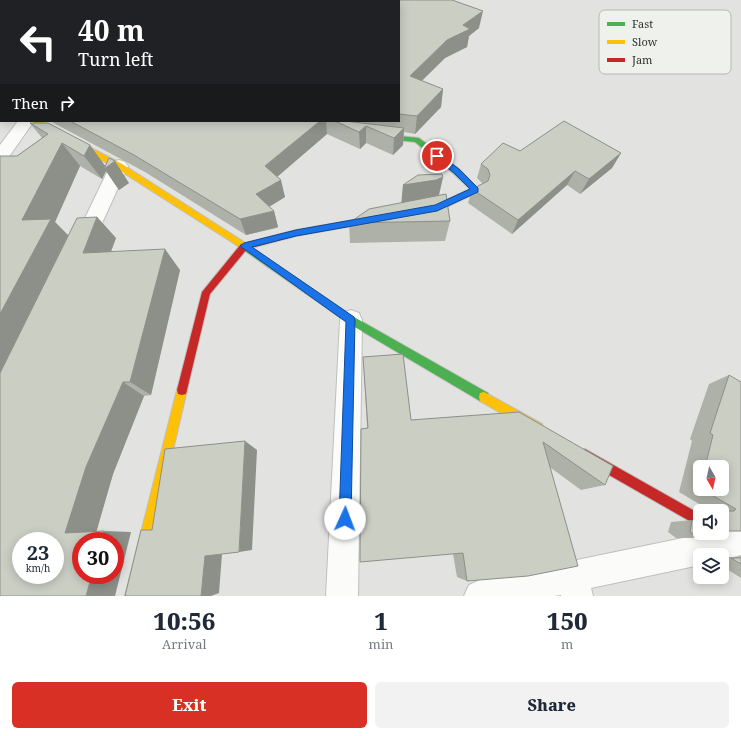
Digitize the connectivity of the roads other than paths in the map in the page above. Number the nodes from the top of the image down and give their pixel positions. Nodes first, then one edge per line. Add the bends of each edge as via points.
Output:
1 (25, 122) edge
2 (36, 122) edge
3 (341, 122) edge
4 (0, 157) edge
5 (119, 166) junction
6 (414, 212) edge
7 (390, 216) edge
8 (244, 246) junction
9 (74, 262) edge
10 (351, 320) junction
11 (546, 432) edge
12 (580, 451) edge
13 (693, 517) edge
14 (733, 539) edge
15 (575, 586) edge
16 (132, 596) edge
17 (342, 596) edge
18 (480, 596) edge

1 - 4 street
2 - 5 street
3 - 6 street via 350,133 417,140 475,190 437,208
5 - 8 street
5 - 9 street
7 - 8 street via 296,233
8 - 10 street
8 - 16 street via 206,292
10 - 11 street
10 - 17 street
12 - 13 street
14 - 15 street
15 - 18 street

